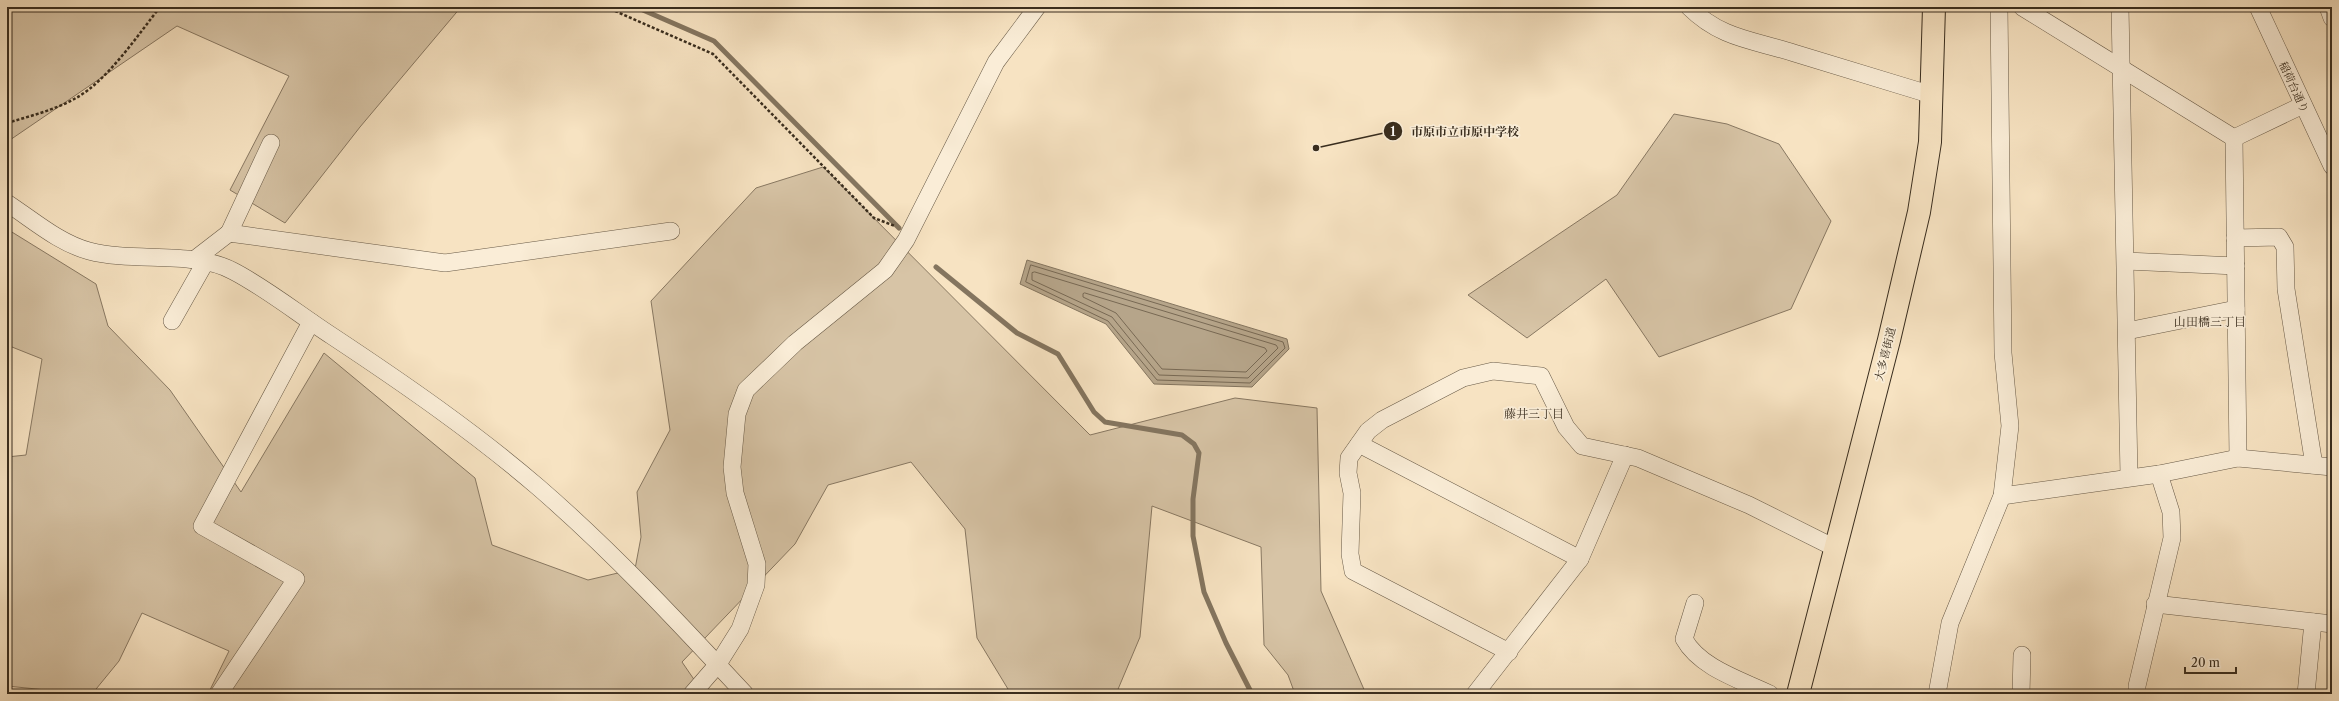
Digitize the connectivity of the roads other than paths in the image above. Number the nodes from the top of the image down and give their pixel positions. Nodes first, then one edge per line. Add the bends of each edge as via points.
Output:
1 (1037, 7) edge
2 (1689, 7) edge
3 (1934, 7) edge
4 (1999, 7) edge
5 (2022, 7) edge
6 (2120, 7) edge
7 (2258, 7) edge
8 (2328, 7) edge
9 (2332, 18) edge
10 (2122, 69) junction
11 (1932, 94) junction
12 (2303, 105) junction
13 (2234, 138) junction
14 (272, 144) dead end
15 (2332, 166) edge
16 (7, 203) edge
17 (672, 231) dead end
18 (229, 233) junction
19 (2236, 238) junction
20 (200, 261) junction
21 (2126, 261) junction
22 (2236, 266) junction
23 (2236, 309) junction
24 (172, 321) dead end
25 (310, 322) junction
26 (2127, 331) junction
27 (1359, 444) junction
28 (1625, 455) junction
29 (2238, 458) junction
30 (2314, 465) junction
31 (2332, 467) edge
32 (2159, 474) junction
33 (2129, 476) junction
34 (2002, 496) junction
35 (1835, 548) junction
36 (1580, 559) junction
37 (1695, 603) dead end
38 (2155, 604) junction
39 (2313, 622) junction
40 (2332, 624) edge
41 (1509, 652) junction
42 (2022, 655) dead end
43 (718, 664) junction
44 (218, 694) edge
45 (692, 694) edge
46 (745, 694) edge
47 (1475, 694) edge
48 (1770, 694) edge
49 (1798, 694) edge
50 (1937, 694) edge
51 (2021, 694) edge
52 (2137, 694) edge
53 (2306, 694) edge

1 - 43 street via 996,62 910,232 885,270 795,343 746,390 737,414 732,467 735,493 757,564 756,585 740,629
2 - 11 street via 1722,32 1743,40 1784,49
3 - 11 highway, 大多喜街道
4 - 34 street via 2003,353 2010,426
5 - 10 street
6 - 10 street
7 - 12 street, 稲荷台通り
8 - 9 street
10 - 13 street
10 - 21 street
11 - 35 highway, 大多喜街道 via 1930,142 1919,212
12 - 13 street
12 - 15 street, 稲荷台通り
13 - 19 street
14 - 18 street
16 - 20 street via 67,243 89,251 119,256
17 - 18 street via 445,263
18 - 20 street
19 - 22 street
19 - 30 street via 2279,237 2283,240 2286,289
20 - 24 street
20 - 25 street via 232,270
21 - 22 street
21 - 26 street
22 - 23 street
23 - 26 street
23 - 29 street
25 - 43 street via 379,367 539,488 673,616
25 - 44 street via 202,526 296,579
26 - 33 street
27 - 28 street via 1368,431 1382,420 1463,378 1493,371 1541,376 1566,427 1582,446
27 - 36 street
27 - 41 street via 1349,458 1348,473 1352,493 1350,554 1353,571
28 - 35 street via 1638,458 1749,505
28 - 36 street
29 - 30 street
29 - 32 street
30 - 31 street
32 - 33 street
32 - 38 street via 2171,512 2172,538
33 - 34 street
34 - 50 street via 1950,623
35 - 49 highway, 大多喜街道
36 - 41 street
37 - 48 street via 1684,639 1690,649 1715,668
38 - 39 street
38 - 52 street
39 - 40 street
39 - 53 street
41 - 47 street
42 - 51 street
43 - 45 street
43 - 46 street

